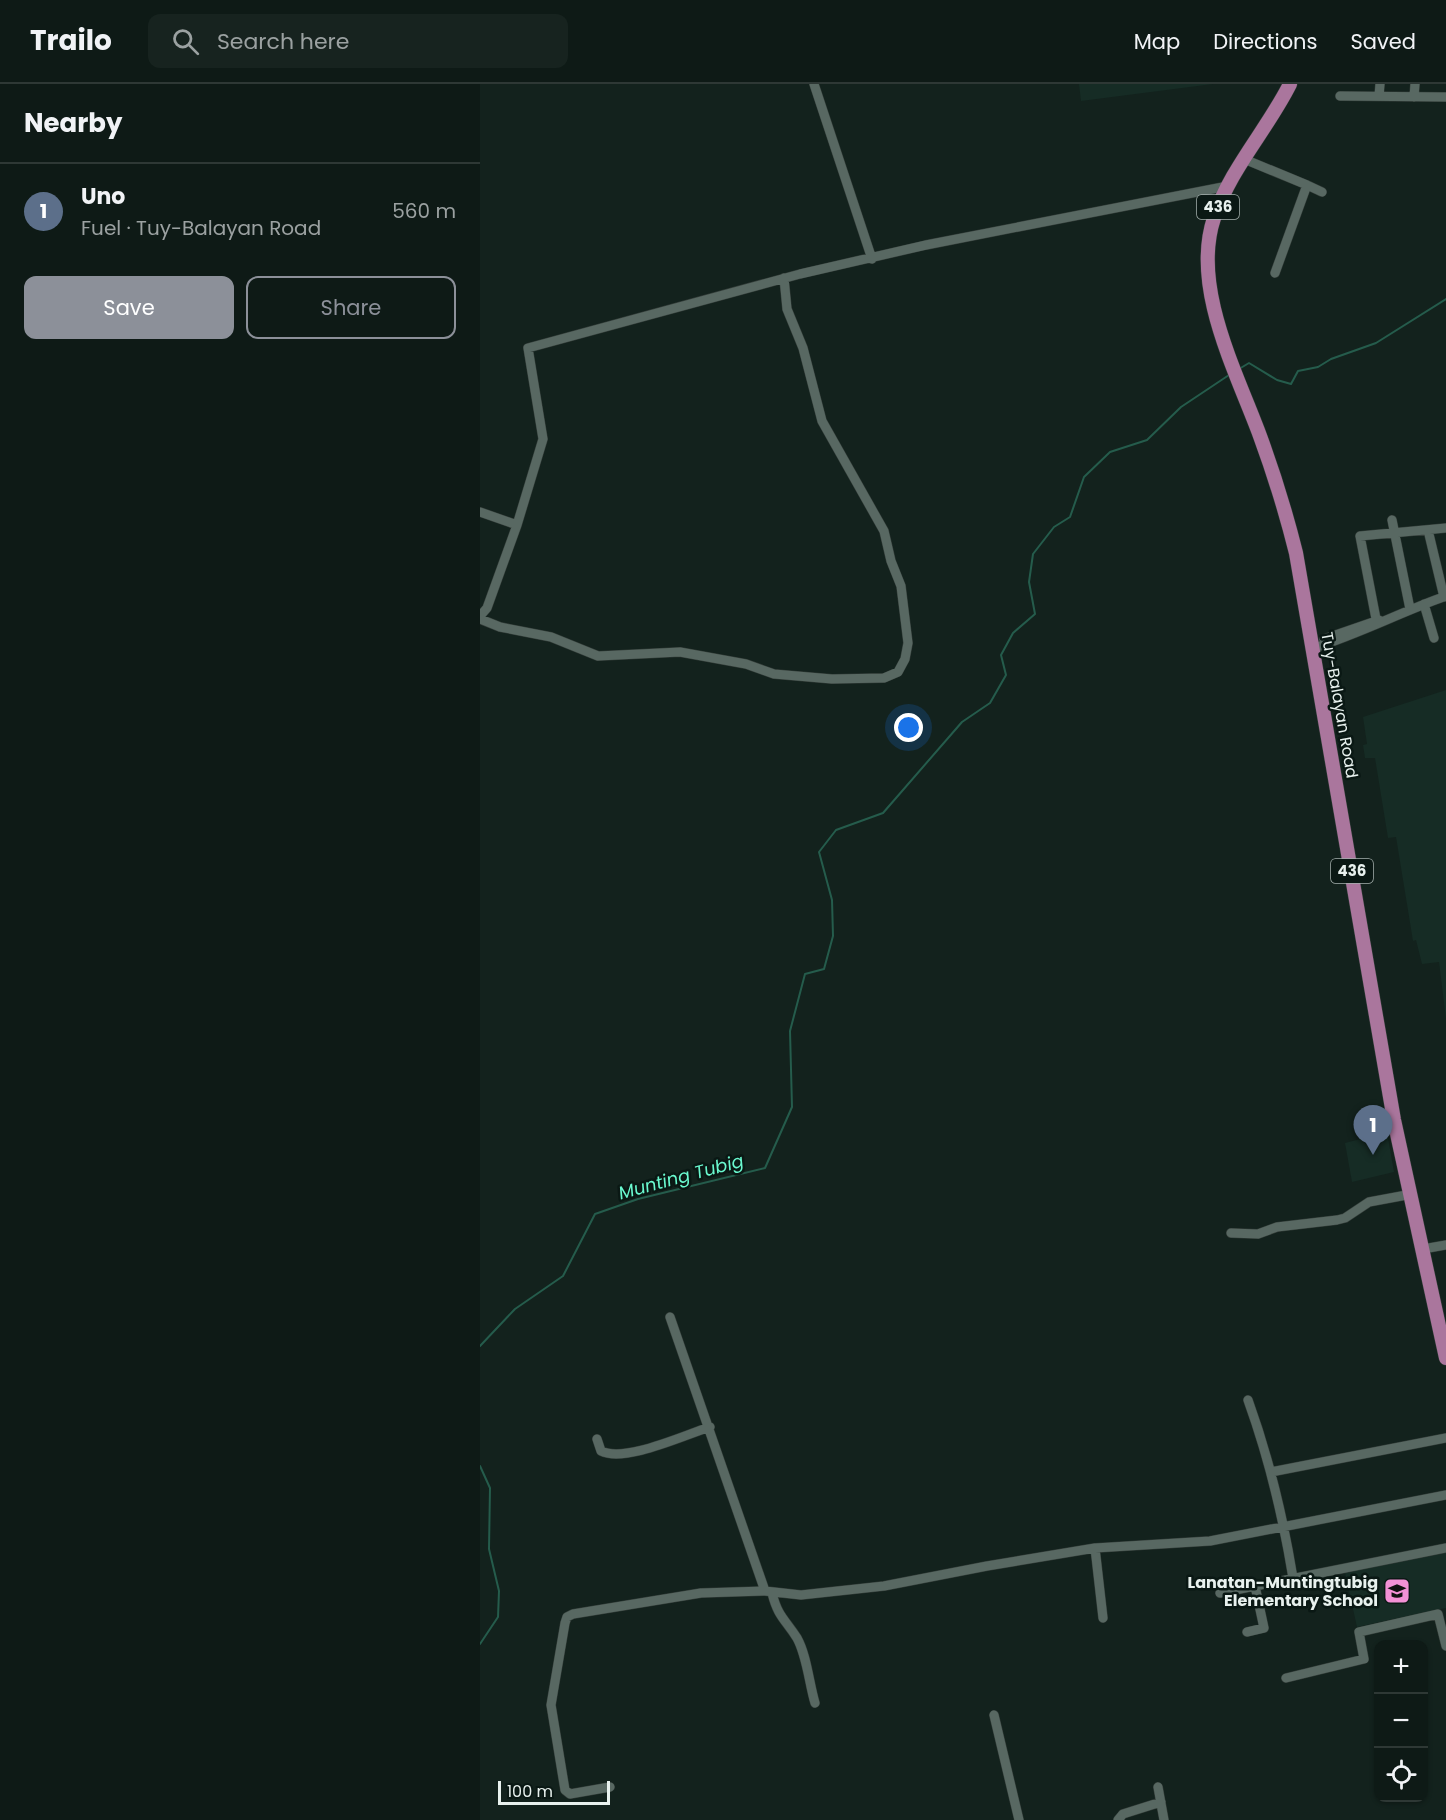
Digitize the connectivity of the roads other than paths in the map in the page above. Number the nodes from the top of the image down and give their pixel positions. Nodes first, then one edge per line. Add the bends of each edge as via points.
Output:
1 (814, 84) edge
2 (1290, 84) edge
3 (1380, 84) edge
4 (1415, 84) edge
5 (1340, 96) dead end
6 (1379, 96) junction
7 (1414, 97) junction
8 (1446, 97) edge
9 (1244, 159) junction
10 (1307, 185) junction
11 (1228, 186) junction
12 (1322, 192) dead end
13 (872, 259) junction
14 (1275, 273) dead end
15 (784, 278) junction
16 (480, 512) edge
17 (1392, 520) dead end
18 (517, 525) junction
19 (1446, 528) edge
20 (1428, 530) junction
21 (1394, 532) junction
22 (1445, 596) edge
23 (1424, 604) junction
24 (1410, 609) junction
25 (480, 618) edge
26 (1378, 622) junction
27 (1434, 638) dead end
28 (1313, 646) junction
29 (1412, 1194) junction
30 (1231, 1233) dead end
31 (1446, 1245) edge
32 (1423, 1250) junction
33 (670, 1317) dead end
34 (1446, 1358) edge
35 (1248, 1400) dead end
36 (710, 1427) junction
37 (1446, 1438) edge
38 (597, 1439) dead end
39 (1271, 1472) junction
40 (1446, 1495) edge
41 (1284, 1526) junction
42 (1095, 1548) junction
43 (1446, 1548) edge
44 (1293, 1578) junction
45 (1255, 1586) junction
46 (768, 1592) junction
47 (1220, 1593) dead end
48 (1103, 1618) dead end
49 (1247, 1632) dead end
50 (1446, 1646) edge
51 (1286, 1678) dead end
52 (814, 1703) dead end
53 (994, 1715) dead end
54 (610, 1787) dead end
55 (1158, 1787) dead end
56 (1161, 1802) junction
57 (1019, 1820) edge
58 (1118, 1820) edge
59 (1164, 1820) edge

1 - 13 street
2 - 9 main road, Tuy-Balayan Road / 436
3 - 6 street
4 - 7 street
5 - 6 street
6 - 7 street
7 - 8 street
9 - 10 street
9 - 11 main road, Tuy-Balayan Road / 436
10 - 12 street
10 - 14 street
11 - 13 street via 1104,208
11 - 28 main road, Tuy-Balayan Road / 436 via 1213,220 1207,248 1210,292 1286,512
13 - 15 street
15 - 18 street via 528,348 543,439
15 - 25 street via 787,309 803,348 822,422 884,531 901,586 908,643 898,672 884,678 831,678 774,674 746,664 680,652 598,656 551,637 500,627
16 - 18 street
17 - 21 street
18 - 25 street
19 - 20 street
20 - 21 street
20 - 22 street
21 - 24 street
21 - 26 street via 1359,536
22 - 23 street
23 - 24 street
23 - 27 street
24 - 26 street
26 - 28 street
28 - 29 main road, Tuy-Balayan Road / 436 via 1394,1120
29 - 30 street via 1369,1202 1345,1218 1276,1227 1258,1234
29 - 32 main road, Tuy-Balayan Road / 436
31 - 32 street
32 - 34 main road, Tuy-Balayan Road / 436
33 - 36 street
35 - 39 street
36 - 38 street via 631,1453 606,1454
36 - 46 street
37 - 39 street
39 - 41 street
40 - 41 street
41 - 42 street via 1210,1541
41 - 44 street
42 - 46 street via 884,1586 801,1594
42 - 48 street
43 - 44 street
44 - 45 street
45 - 47 street
45 - 49 street via 1264,1628
46 - 52 street via 780,1618 796,1637
46 - 54 street via 701,1593 567,1617 551,1705 564,1790 570,1794
50 - 51 street via 1438,1614 1359,1632 1364,1659
53 - 57 street
55 - 56 street
56 - 58 street via 1123,1814
56 - 59 street

